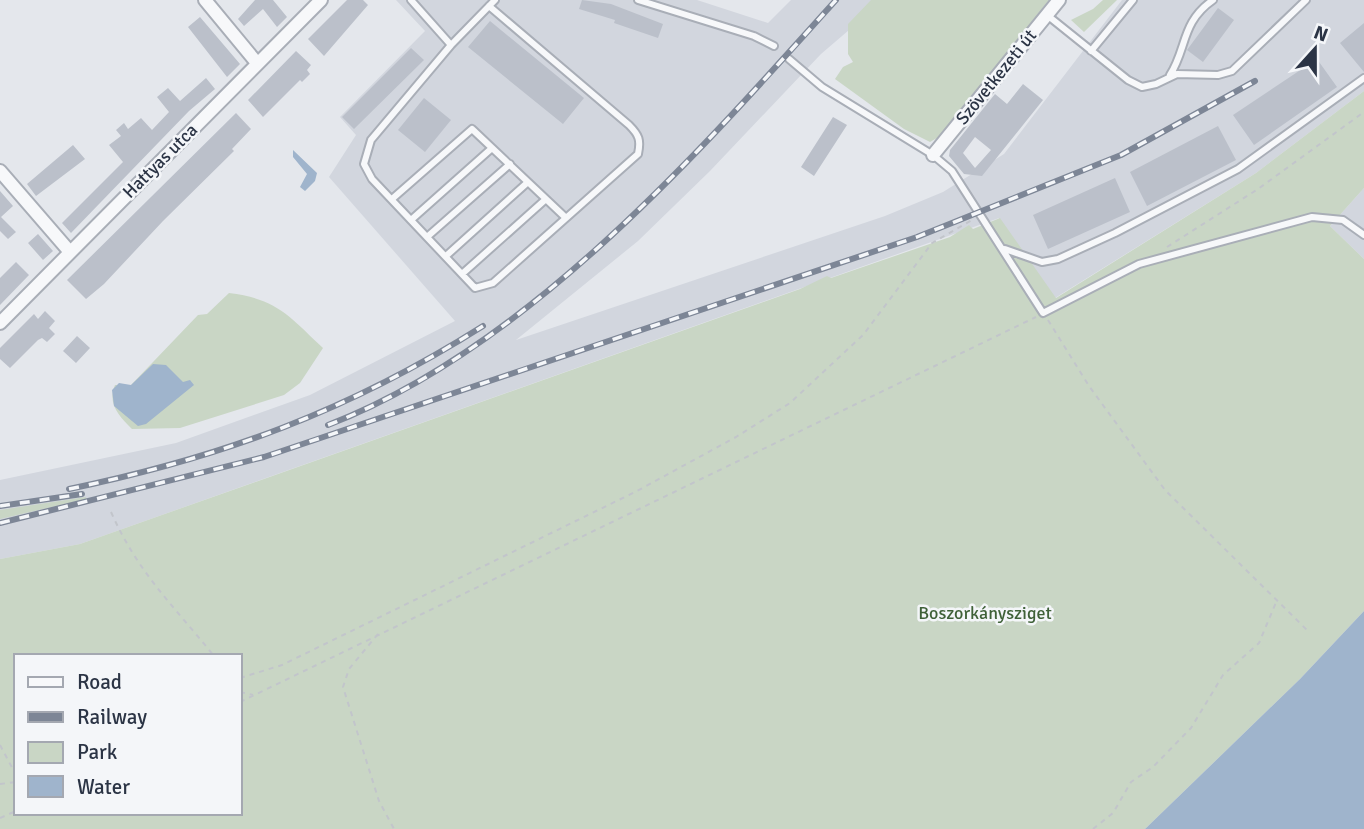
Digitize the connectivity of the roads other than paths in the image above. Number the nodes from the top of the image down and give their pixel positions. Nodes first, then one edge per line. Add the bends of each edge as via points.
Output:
1 (205, 0) edge
2 (321, 0) edge
3 (411, 0) edge
4 (495, 0) edge
5 (638, 0) edge
6 (1059, 0) edge
7 (1133, 0) edge
8 (1213, 0) edge
9 (1306, 0) edge
10 (489, 6) junction
11 (1046, 15) junction
12 (451, 45) junction
13 (774, 46) dead end
14 (1091, 51) junction
15 (789, 59) dead end
16 (257, 64) junction
17 (1170, 75) junction
18 (1364, 78) edge
19 (492, 148) junction
20 (933, 155) junction
21 (510, 164) junction
22 (0, 171) edge
23 (528, 182) junction
24 (392, 199) junction
25 (546, 199) junction
26 (566, 218) junction
27 (411, 220) junction
28 (1364, 235) edge
29 (427, 237) junction
30 (1003, 248) junction
31 (70, 252) junction
32 (446, 256) junction
33 (462, 274) junction
34 (0, 323) edge

1 - 16 street
2 - 16 street, Hattyas utca
3 - 12 lane
4 - 10 lane
5 - 13 lane
6 - 11 street, Szövetkezeti út
7 - 14 lane
8 - 17 lane via 1194,20
9 - 17 lane via 1232,71
10 - 12 lane
10 - 26 lane via 638,133 638,153
11 - 14 lane
11 - 20 street, Szövetkezeti út
12 - 24 lane via 365,151 364,164 372,179
14 - 17 lane via 1142,87
15 - 20 lane via 822,87
16 - 31 street, Hattyas utca
18 - 30 lane via 1238,169 1115,233 1058,259 1042,261
19 - 21 lane
19 - 24 lane via 472,129
19 - 27 lane
20 - 30 lane via 959,180
21 - 23 lane
21 - 29 lane
22 - 31 street
23 - 25 lane
23 - 32 lane
24 - 27 lane
25 - 26 lane
25 - 33 lane
26 - 33 lane via 493,283 475,288
27 - 29 lane
28 - 30 lane via 1343,220 1312,217 1139,264 1043,313
29 - 32 lane
31 - 34 street, Hattyas utca
32 - 33 lane

